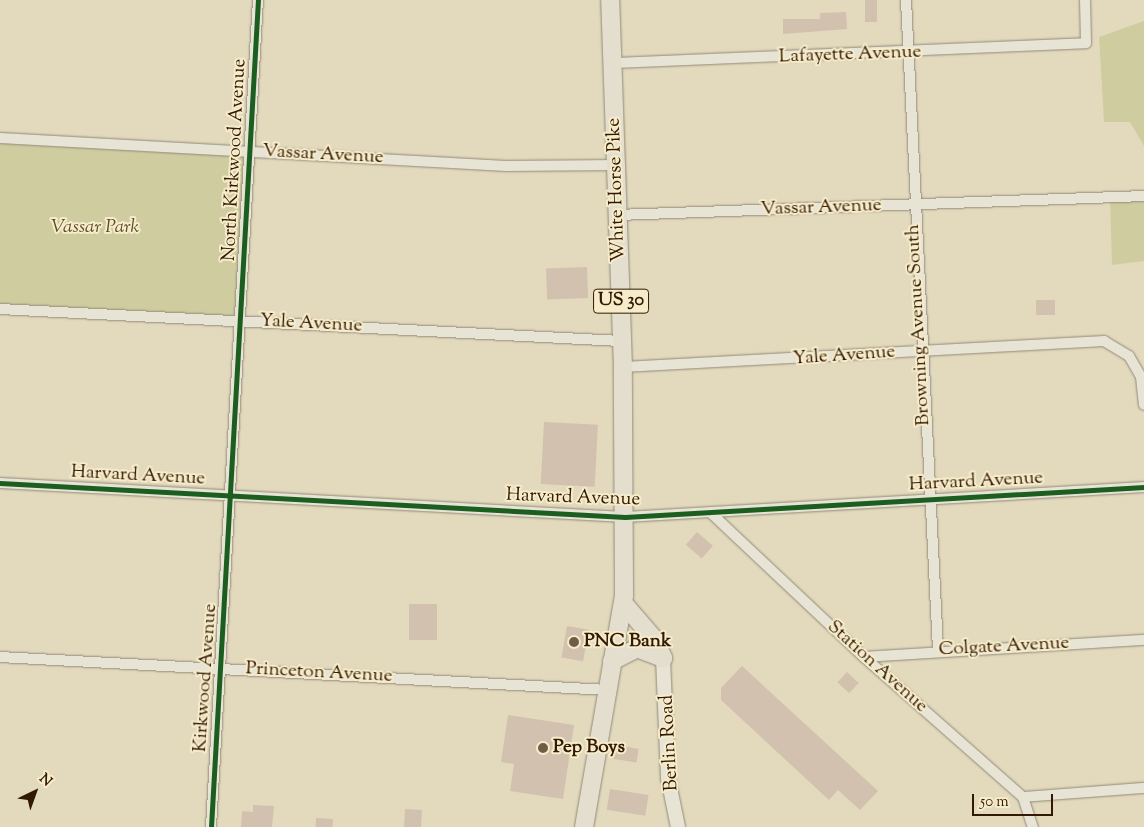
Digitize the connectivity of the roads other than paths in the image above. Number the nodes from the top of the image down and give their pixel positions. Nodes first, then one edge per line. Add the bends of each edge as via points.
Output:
1 (258, 0) edge
2 (610, 0) edge
3 (906, 0) edge
4 (1085, 0) edge
5 (906, 53) junction
6 (614, 63) junction
7 (0, 138) edge
8 (250, 151) junction
9 (617, 165) junction
10 (1144, 196) edge
11 (913, 206) junction
12 (617, 215) junction
13 (0, 309) edge
14 (242, 321) junction
15 (622, 342) junction
16 (922, 351) junction
17 (623, 367) junction
18 (1144, 406) edge
19 (0, 483) edge
20 (1144, 487) edge
21 (232, 496) junction
22 (927, 500) junction
23 (711, 513) junction
24 (625, 517) junction
25 (623, 603) junction
26 (1144, 640) edge
27 (938, 650) junction
28 (0, 657) edge
29 (864, 657) junction
30 (663, 658) junction
31 (612, 661) junction
32 (221, 668) junction
33 (607, 690) junction
34 (1144, 788) edge
35 (1023, 797) junction
36 (211, 827) edge
37 (584, 827) edge
38 (678, 827) edge
39 (1033, 827) edge

1 - 8 street, North Kirkwood Avenue
2 - 6 highway, White Horse Pike / US 30
3 - 5 street, Browning Avenue South
4 - 5 street, Lafayette Avenue via 1086,43
5 - 6 street, Lafayette Avenue
5 - 11 street, Browning Avenue South
6 - 9 highway, White Horse Pike / US 30
7 - 8 street, Vassar Avenue
8 - 9 street, Vassar Avenue via 507,166
8 - 14 street, North Kirkwood Avenue
9 - 12 highway, White Horse Pike / US 30
10 - 11 street, Vassar Avenue
11 - 12 street, Vassar Avenue
11 - 16 street, Browning Avenue South
12 - 15 highway, White Horse Pike / US 30
13 - 14 street, Yale Avenue
14 - 15 street, Yale Avenue
14 - 21 street, Kirkwood Avenue
15 - 17 highway, White Horse Pike / US 30
16 - 17 street, Yale Avenue
16 - 18 street, Yale Avenue via 1104,341 1129,356 1141,377
16 - 22 street, Browning Avenue South
17 - 24 highway, White Horse Pike / US 30
19 - 21 street, Harvard Avenue
20 - 22 street, Harvard Avenue
21 - 24 street, Harvard Avenue
21 - 32 street, Kirkwood Avenue
22 - 23 street, Harvard Avenue
22 - 27 street, Browning Avenue South
23 - 24 street, Harvard Avenue
23 - 29 street, Station Avenue
24 - 25 highway, White Horse Pike / US 30
25 - 30 highway via 654,640
25 - 31 highway, White Horse Pike / US 30
26 - 27 street, Colgate Avenue
27 - 29 street, Colgate Avenue
28 - 32 street, Princeton Avenue
29 - 35 street, Station Avenue
30 - 31 highway via 637,648
30 - 38 street, Berlin Road via 668,778
31 - 33 highway, White Horse Pike / US 30
32 - 33 street, Princeton Avenue
32 - 36 street, Kirkwood Avenue
33 - 37 highway, White Horse Pike / US 30
34 - 35 street
35 - 39 street

